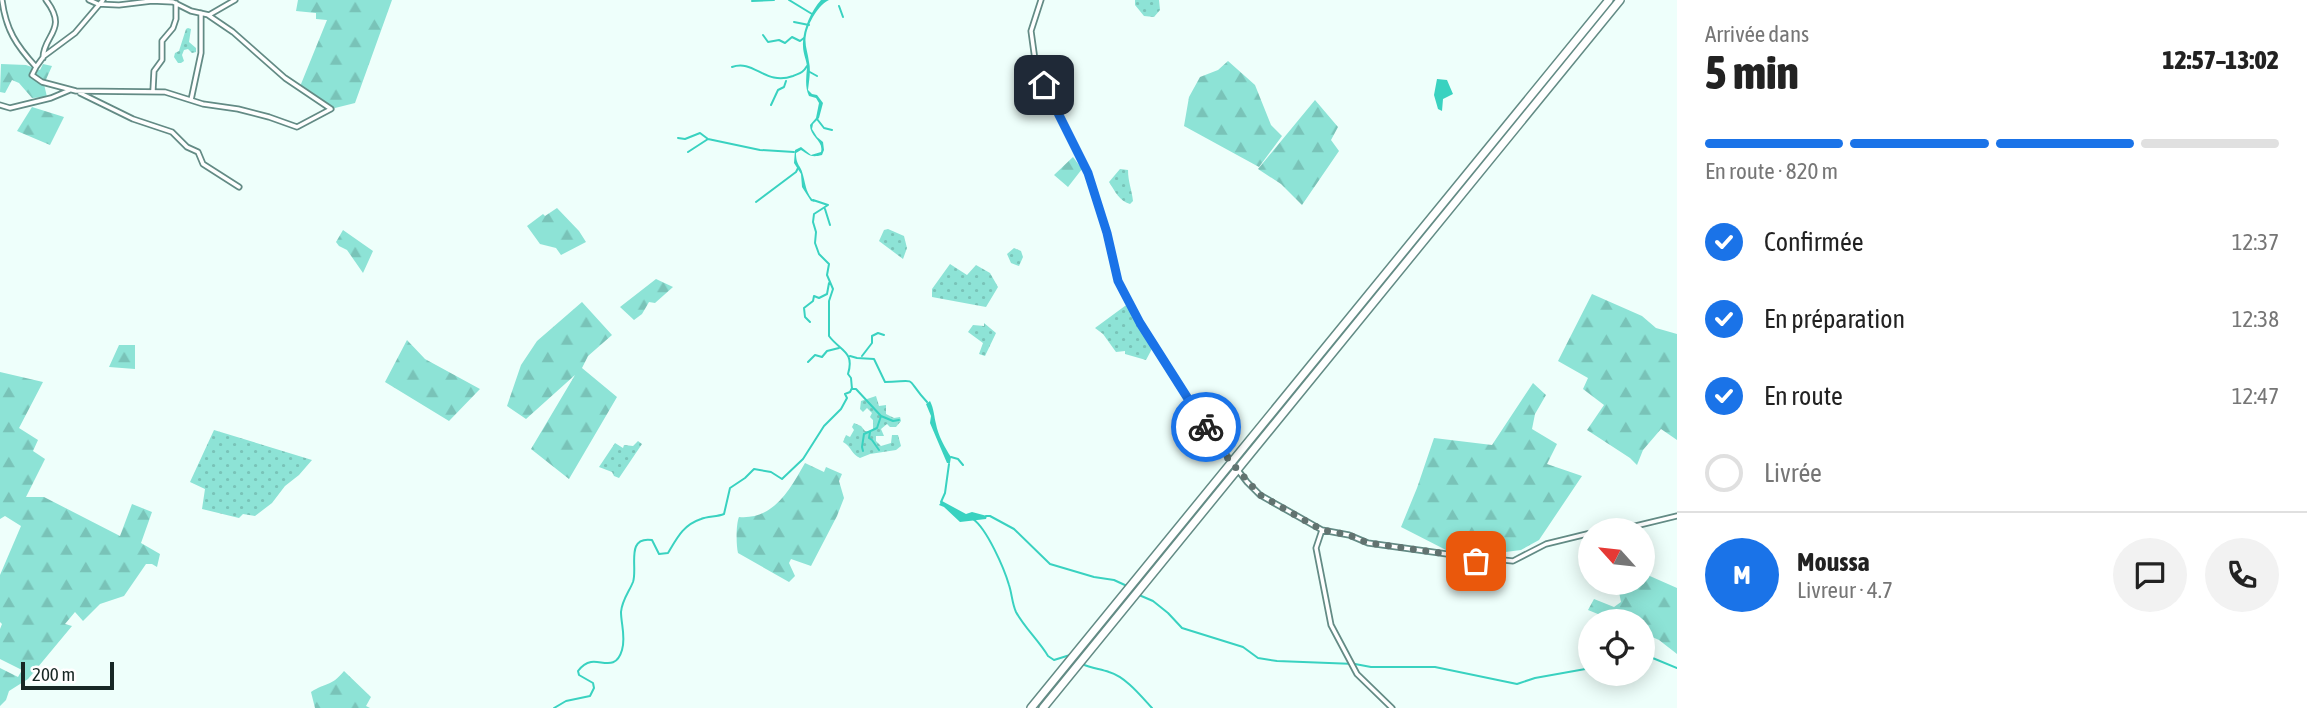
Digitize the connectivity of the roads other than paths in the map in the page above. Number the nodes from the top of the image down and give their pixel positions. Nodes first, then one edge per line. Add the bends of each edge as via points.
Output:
1 (2, 0) edge
2 (46, 0) edge
3 (89, 0) edge
4 (103, 0) edge
5 (235, 0) edge
6 (1041, 0) edge
7 (1609, 0) edge
8 (1620, 0) edge
9 (174, 2) edge
10 (98, 4) junction
11 (201, 13) junction
12 (208, 15) junction
13 (43, 58) junction
14 (36, 67) junction
15 (73, 90) junction
16 (153, 90) junction
17 (191, 100) junction
18 (0, 105) edge
19 (239, 187) dead end
20 (1237, 470) junction
21 (1677, 516) edge
22 (1656, 521) edge
23 (1322, 530) junction
24 (1578, 536) edge
25 (1031, 708) edge
26 (1043, 708) edge
27 (1392, 708) edge

1 - 14 street via 17,45
2 - 13 street via 55,29
3 - 10 street
4 - 10 street
5 - 12 street
6 - 20 street via 1031,31 1035,60 1088,173 1118,281 1151,341
7 - 25 highway
8 - 20 highway
9 - 10 street
9 - 11 street
9 - 16 street via 176,19 162,41
10 - 13 street via 75,33
11 - 12 street
11 - 17 street via 201,53
12 - 17 street via 331,110 297,127
13 - 14 street
14 - 15 street via 32,75 38,80
15 - 16 street
15 - 18 street via 10,108
15 - 19 street via 172,132 198,152 203,164
16 - 17 street
20 - 23 street via 1260,495
20 - 26 highway
21 - 22 street
23 - 24 street via 1368,543 1482,562 1513,561 1546,544
23 - 27 street via 1315,548 1331,625 1357,674

